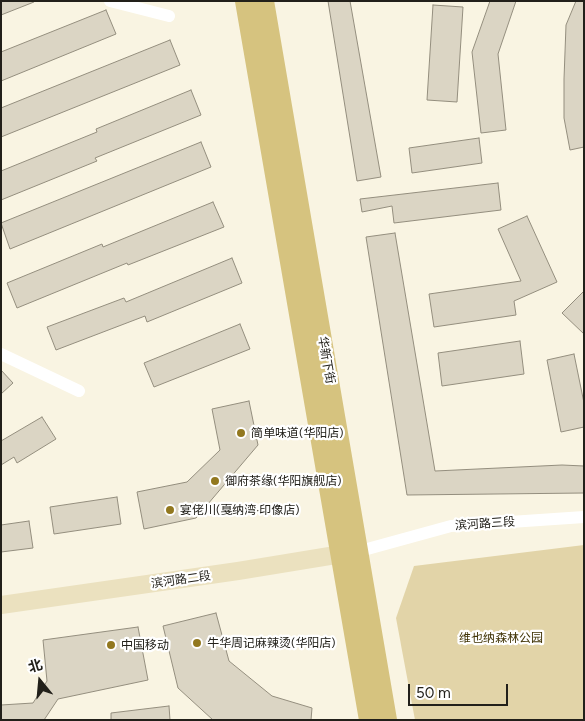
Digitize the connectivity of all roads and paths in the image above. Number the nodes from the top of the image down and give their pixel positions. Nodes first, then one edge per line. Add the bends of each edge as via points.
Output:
1 (110, 1) edge
2 (245, 1) edge
3 (264, 1) edge
4 (169, 16) dead end
5 (1, 354) edge
6 (79, 391) dead end
7 (584, 517) edge
8 (350, 553) junction
9 (1, 605) edge
10 (366, 717) edge
11 (388, 720) edge

1 - 4 street
2 - 8 main road
3 - 8 main road, 华新下街
5 - 6 street
7 - 8 street, 滨河路三段 via 451,526
8 - 9 street, 滨河路二段
8 - 10 main road
8 - 11 main road, 华新下街

